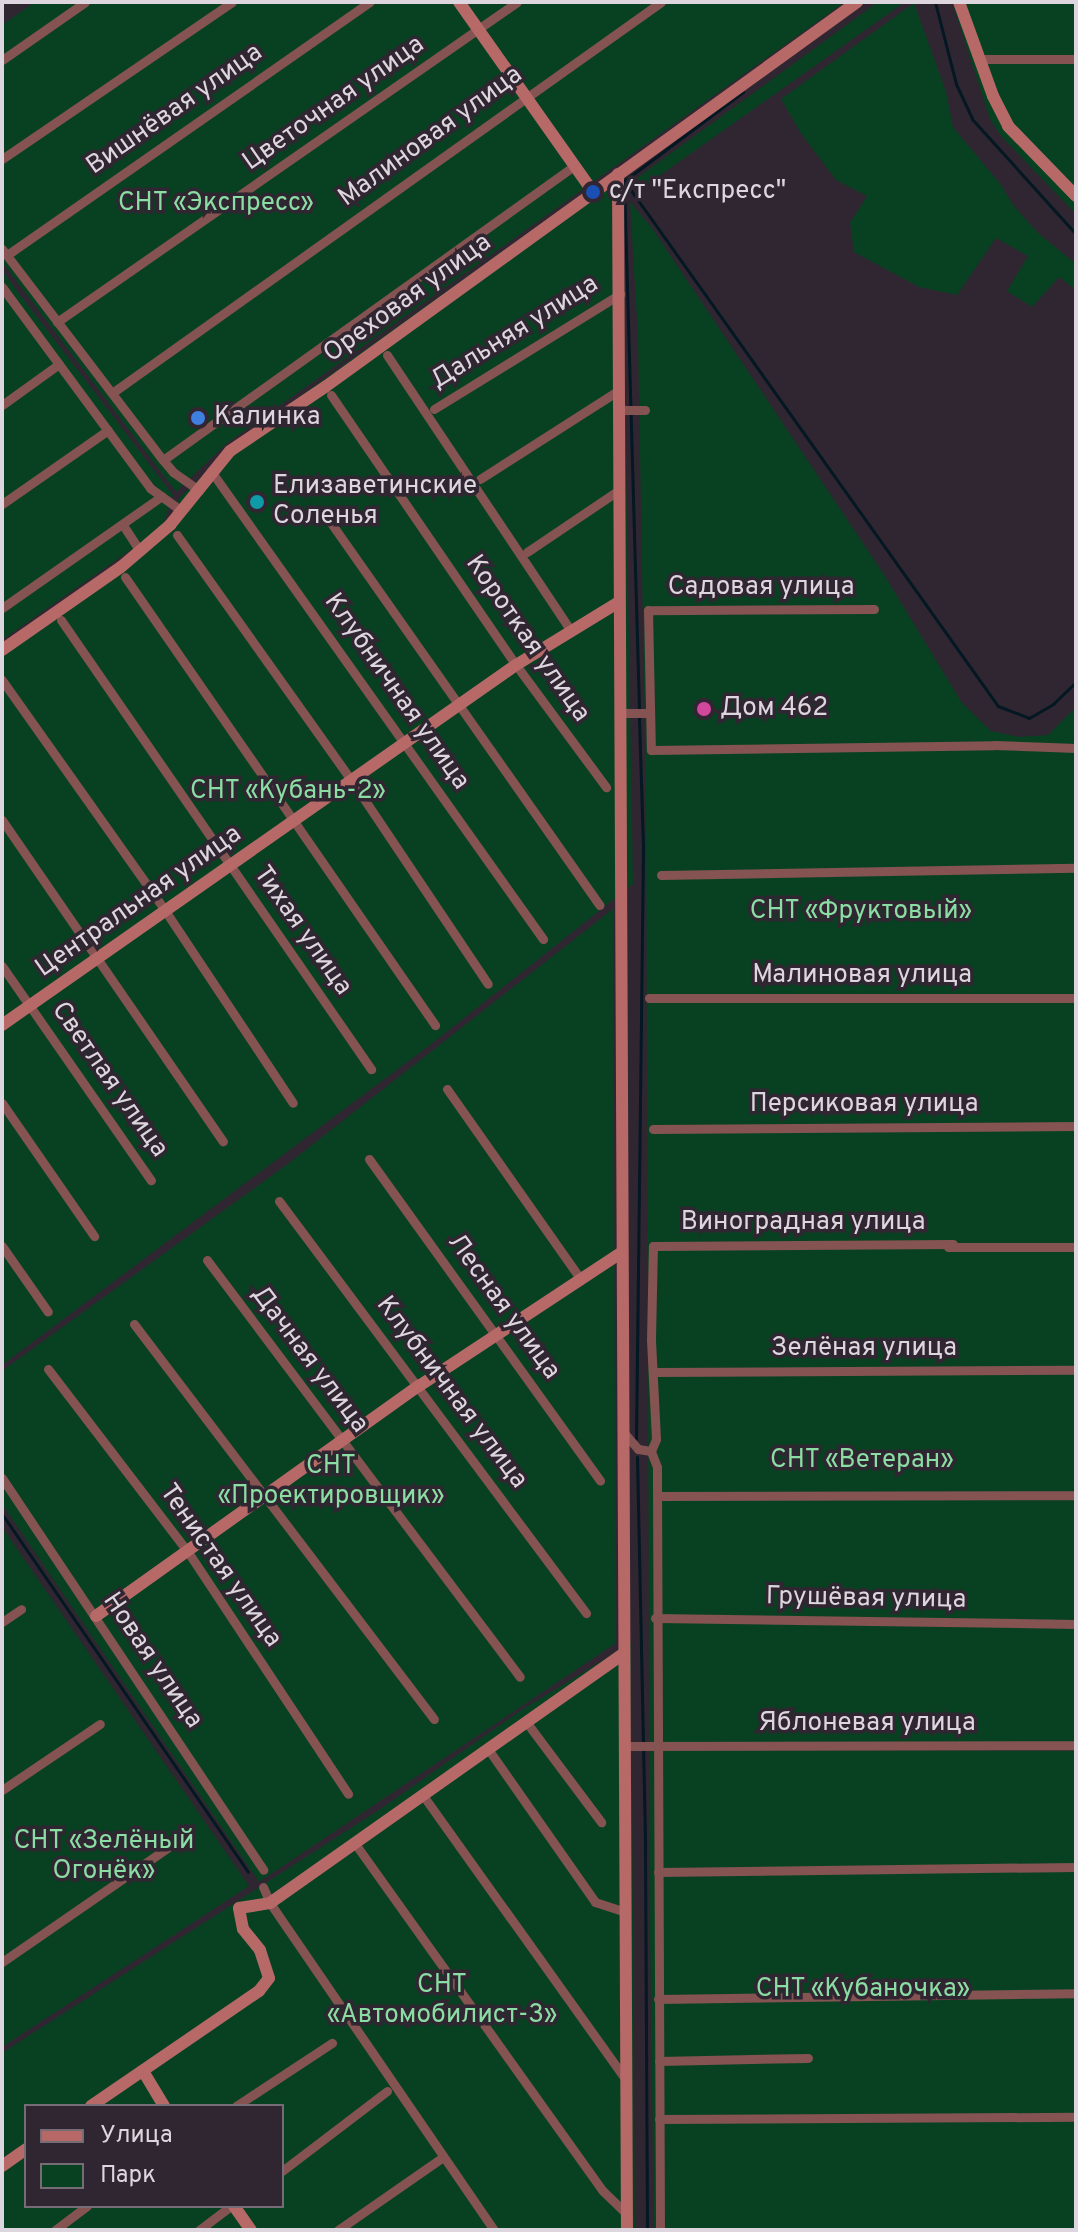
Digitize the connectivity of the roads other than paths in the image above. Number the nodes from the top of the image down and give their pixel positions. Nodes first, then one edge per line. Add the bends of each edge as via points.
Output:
1 (85, 2) edge
2 (232, 2) edge
3 (370, 2) edge
4 (459, 2) edge
5 (517, 2) edge
6 (661, 2) edge
7 (857, 2) edge
8 (959, 2) edge
9 (479, 29) junction
10 (978, 59) junction
11 (1076, 59) edge
12 (2, 60) edge
13 (526, 96) junction
14 (2, 159) edge
15 (574, 166) junction
16 (618, 174) junction
17 (593, 192) junction
18 (1076, 196) edge
19 (4, 252) edge
20 (2, 287) edge
21 (620, 294) junction
22 (12, 301) junction
23 (2, 308) edge
24 (57, 322) junction
25 (387, 355) dead end
26 (59, 364) junction
27 (619, 390) junction
28 (112, 393) junction
29 (331, 395) dead end
30 (2, 405) edge
31 (434, 409) dead end
32 (108, 430) junction
33 (163, 460) junction
34 (211, 471) junction
35 (480, 479) dead end
36 (199, 490) junction
37 (619, 490) junction
38 (162, 496) junction
39 (2, 504) edge
40 (180, 510) junction
41 (331, 523) dead end
42 (123, 525) junction
43 (177, 535) dead end
44 (140, 551) junction
45 (527, 552) dead end
46 (125, 577) dead end
47 (619, 602) junction
48 (2, 608) edge
49 (874, 609) dead end
50 (61, 620) dead end
51 (570, 629) junction
52 (2, 650) edge
53 (516, 665) junction
54 (2, 680) edge
55 (460, 706) junction
56 (620, 713) junction
57 (643, 713) junction
58 (405, 743) junction
59 (1076, 748) edge
60 (352, 781) junction
61 (606, 787) dead end
62 (295, 819) junction
63 (2, 820) edge
64 (231, 866) junction
65 (1076, 868) edge
66 (661, 875) dead end
67 (599, 905) dead end
68 (166, 912) junction
69 (543, 939) dead end
70 (97, 956) junction
71 (2, 966) edge
72 (488, 984) dead end
73 (649, 998) dead end
74 (1076, 998) edge
75 (30, 1005) junction
76 (2, 1025) edge
77 (435, 1025) dead end
78 (371, 1069) dead end
79 (447, 1089) dead end
80 (2, 1103) edge
81 (293, 1103) dead end
82 (1076, 1126) edge
83 (653, 1129) dead end
84 (223, 1141) dead end
85 (369, 1159) dead end
86 (151, 1180) dead end
87 (279, 1201) dead end
88 (94, 1236) dead end
89 (1014, 1243) dead end
90 (953, 1244) dead end
91 (1076, 1245) edge
92 (2, 1246) edge
93 (653, 1247) junction
94 (622, 1252) junction
95 (207, 1260) dead end
96 (581, 1280) junction
97 (48, 1312) dead end
98 (134, 1324) dead end
99 (498, 1336) junction
100 (48, 1369) dead end
101 (1076, 1370) edge
102 (653, 1372) junction
103 (419, 1386) junction
104 (622, 1428) junction
105 (341, 1441) junction
106 (651, 1451) junction
107 (2, 1478) edge
108 (600, 1481) dead end
109 (1076, 1495) edge
110 (657, 1496) junction
111 (266, 1498) junction
112 (188, 1552) junction
113 (21, 1609) dead end
114 (586, 1613) dead end
115 (96, 1616) junction
116 (655, 1618) junction
117 (2, 1622) edge
118 (1076, 1624) edge
119 (623, 1654) junction
120 (520, 1677) dead end
121 (434, 1719) dead end
122 (527, 1723) junction
123 (100, 1724) dead end
124 (1076, 1745) edge
125 (623, 1746) junction
126 (658, 1746) junction
127 (488, 1749) junction
128 (2, 1790) edge
129 (348, 1794) dead end
130 (422, 1794) junction
131 (601, 1822) dead end
132 (186, 1835) dead end
133 (356, 1845) junction
134 (1076, 1867) edge
135 (263, 1870) dead end
136 (658, 1872) junction
137 (263, 1887) dead end
138 (270, 1903) junction
139 (626, 1912) junction
140 (2, 1962) edge
141 (1076, 1993) edge
142 (658, 1999) junction
143 (332, 2043) dead end
144 (808, 2058) dead end
145 (659, 2061) junction
146 (143, 2071) junction
147 (628, 2081) junction
148 (387, 2091) dead end
149 (94, 2104) edge
150 (163, 2104) edge
151 (239, 2104) edge
152 (1076, 2117) edge
153 (659, 2119) junction
154 (24, 2150) edge
155 (440, 2159) dead end
156 (2, 2166) edge
157 (284, 2169) edge
158 (84, 2208) edge
159 (230, 2208) edge
160 (234, 2208) edge
161 (627, 2214) junction
162 (55, 2230) edge
163 (199, 2230) edge
164 (251, 2230) edge
165 (338, 2230) edge
166 (494, 2230) edge
167 (627, 2230) edge
168 (660, 2230) edge

1 - 12 street
2 - 14 street
3 - 19 street, Вишнёвая улица
4 - 9 street
5 - 9 street, Цветочная улица
6 - 13 street, Малиновая улица
7 - 16 street, Ореховая улица
8 - 10 street
9 - 13 street
9 - 24 street, Цветочная улица
10 - 11 street
10 - 18 street via 1008,126
13 - 15 street
13 - 28 street, Малиновая улица
15 - 17 street
15 - 33 street, Ореховая улица
16 - 17 street, Ореховая улица
16 - 21 street
17 - 34 street, Ореховая улица via 230,451
19 - 24 street
20 - 22 street
21 - 27 street
21 - 31 street, Дальняя улица
22 - 23 street
22 - 26 street
24 - 28 street
25 - 51 street
26 - 30 street
26 - 32 street
27 - 35 street
27 - 37 street via 631,410
28 - 33 street
29 - 53 street, Короткая улица
32 - 38 street via 150,488
32 - 39 street
33 - 36 street
34 - 36 street, Ореховая улица
34 - 58 street, Клубничная улица
36 - 40 street, Ореховая улица
37 - 45 street
37 - 47 street
38 - 40 street
38 - 42 street
40 - 44 street, Ореховая улица
41 - 55 street
42 - 44 street
42 - 48 street
43 - 60 street
44 - 52 street, Ореховая улица
46 - 62 street
47 - 51 street, Центральная улица
47 - 56 street
49 - 57 street, Садовая улица via 648,610
50 - 64 street, Тихая улица
51 - 53 street, Центральная улица
53 - 55 street, Центральная улица
53 - 61 street, Короткая улица
54 - 68 street
55 - 58 street, Центральная улица
55 - 67 street
56 - 57 street
56 - 94 street
57 - 59 street via 651,750
58 - 60 street, Центральная улица
58 - 69 street, Клубничная улица
60 - 62 street, Центральная улица
60 - 72 street
62 - 64 street, Центральная улица
62 - 77 street
63 - 70 street
64 - 68 street, Центральная улица
64 - 78 street, Тихая улица
65 - 66 street
68 - 70 street, Центральная улица
68 - 81 street
70 - 75 street, Центральная улица
70 - 84 street
71 - 75 street, Светлая улица
73 - 74 street, Малиновая улица
75 - 76 street, Центральная улица
75 - 86 street, Светлая улица
79 - 96 street
80 - 88 street
82 - 83 street, Персиковая улица
85 - 99 street, Лесная улица
87 - 103 street, Клубничная улица
89 - 91 street
90 - 93 street, Виноградная улица
91 - 93 street
92 - 97 street
93 - 102 street
94 - 96 street
94 - 104 street
95 - 105 street, Дачная улица
96 - 99 street
98 - 111 street
99 - 103 street
99 - 108 street, Лесная улица
100 - 112 street, Тенистая улица
101 - 102 street, Зелёная улица
102 - 106 street via 656,1439
103 - 105 street
103 - 114 street, Клубничная улица
104 - 106 street via 638,1449
104 - 119 street
105 - 111 street
105 - 120 street, Дачная улица
106 - 110 street
107 - 115 street, Новая улица
109 - 110 street
110 - 116 street
111 - 112 street
111 - 121 street
112 - 115 street
112 - 129 street, Тенистая улица
113 - 117 street
115 - 135 street, Новая улица
116 - 118 street, Грушёвая улица
116 - 126 street
119 - 122 street
119 - 125 street
122 - 127 street
122 - 131 street
123 - 128 street
124 - 126 street, Яблоневая улица
125 - 126 street, Яблоневая улица
125 - 139 street
126 - 136 street
127 - 130 street
127 - 139 street via 595,1902
130 - 133 street
130 - 147 street
132 - 140 street
133 - 138 street
133 - 161 street via 603,2191
134 - 136 street
136 - 142 street
137 - 138 street
138 - 146 street via 239,1908 243,1929 260,1950 269,1978 259,1991
138 - 166 street
139 - 147 street
141 - 142 street
142 - 145 street
143 - 151 street
144 - 145 street
145 - 153 street
146 - 149 street
146 - 150 street
147 - 161 street
148 - 157 street
152 - 153 street
153 - 168 street
154 - 156 street
155 - 165 street
158 - 162 street
159 - 163 street
160 - 164 street
161 - 167 street

